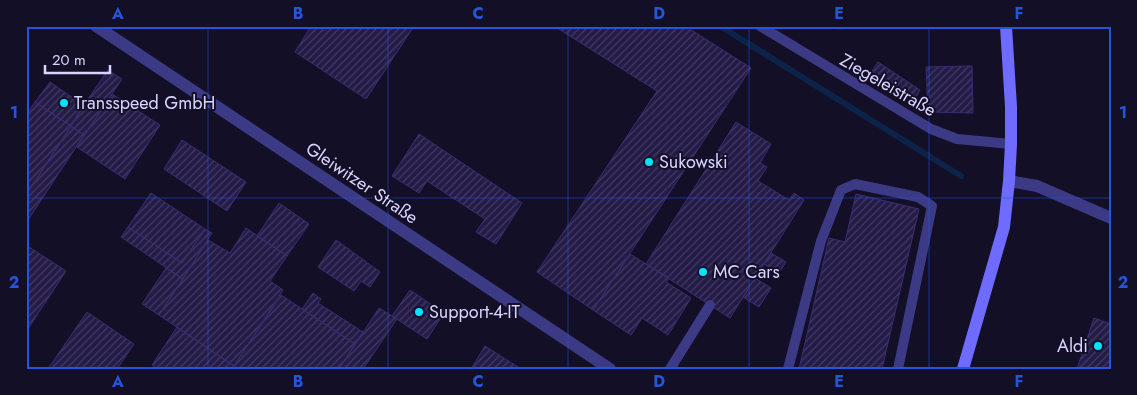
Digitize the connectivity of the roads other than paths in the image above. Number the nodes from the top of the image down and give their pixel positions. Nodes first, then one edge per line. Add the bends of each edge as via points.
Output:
1 (96, 26) edge
2 (760, 26) edge
3 (1006, 26) edge
4 (1011, 144) junction
5 (1009, 181) junction
6 (1111, 218) edge
7 (710, 305) dead end
8 (610, 369) edge
9 (670, 369) edge
10 (788, 369) edge
11 (898, 369) edge
12 (963, 369) edge

1 - 8 street, Gleiwitzer Straße
2 - 4 lane, Ziegeleistraße via 931,129 957,139
3 - 4 main road
4 - 5 main road
5 - 6 street via 1037,186
5 - 12 main road via 1004,227
7 - 9 lane
10 - 11 lane via 821,241 841,190 854,184 918,197 932,206

